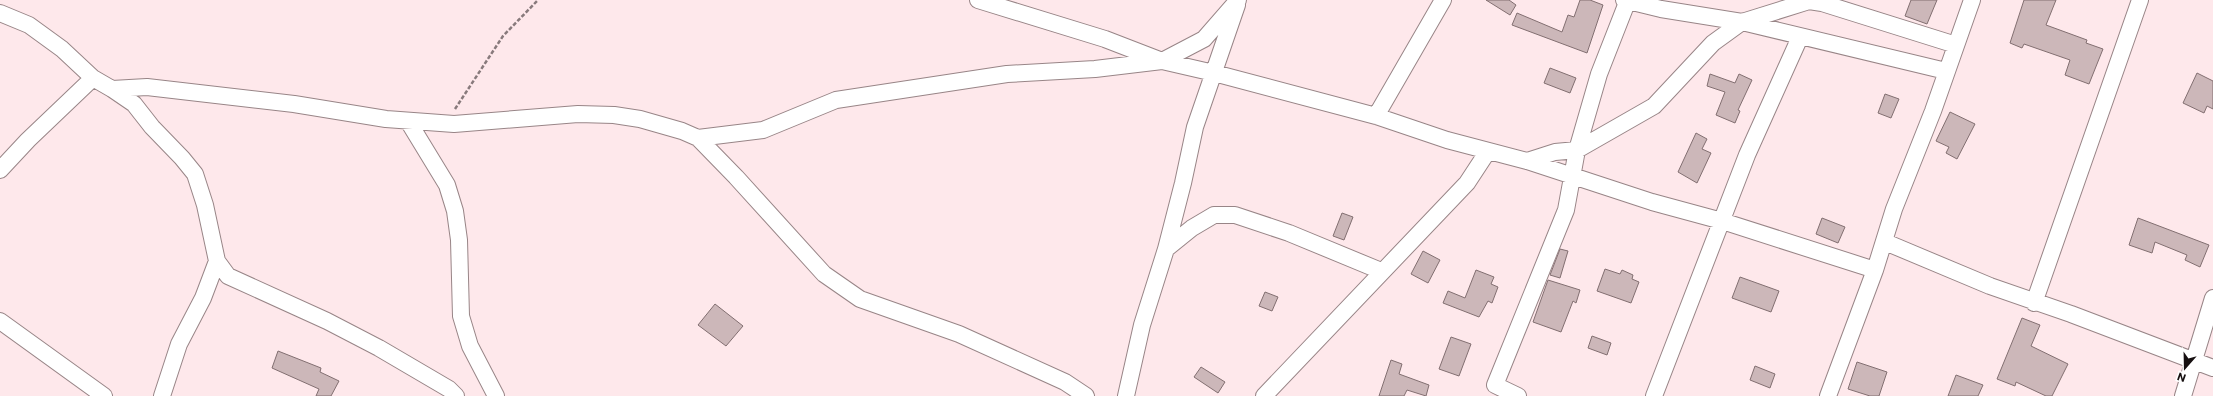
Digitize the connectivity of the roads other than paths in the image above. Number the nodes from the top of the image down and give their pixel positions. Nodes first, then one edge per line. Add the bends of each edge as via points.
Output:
1 (978, 0) edge
2 (1238, 0) edge
3 (1443, 0) edge
4 (1626, 0) edge
5 (1972, 0) edge
6 (2140, 0) edge
7 (1791, 3) edge
8 (0, 13) edge
9 (1742, 22) junction
10 (1800, 37) junction
11 (1956, 45) junction
12 (1162, 61) junction
13 (1946, 71) junction
14 (1214, 72) junction
15 (93, 78) junction
16 (112, 89) junction
17 (1376, 116) junction
18 (408, 121) junction
19 (698, 138) junction
20 (1577, 150) junction
21 (1488, 151) junction
22 (1527, 161) junction
23 (0, 170) edge
24 (1571, 174) junction
25 (1722, 221) junction
26 (1885, 242) junction
27 (1166, 249) junction
28 (217, 261) junction
29 (1875, 270) junction
30 (1381, 271) junction
31 (2213, 298) edge
32 (2034, 302) junction
33 (0, 321) edge
34 (2194, 361) junction
35 (2213, 368) edge
36 (1068, 389) edge
37 (1492, 390) edge
38 (104, 396) edge
39 (162, 396) edge
40 (456, 396) edge
41 (496, 396) edge
42 (1086, 396) edge
43 (1126, 396) edge
44 (1264, 396) edge
45 (1518, 396) edge
46 (1654, 396) edge
47 (1828, 396) edge
48 (2183, 396) edge

1 - 12 street via 1106,39
2 - 12 street via 1204,39
2 - 14 street
3 - 17 street
4 - 9 street via 1661,9
4 - 20 street via 1599,74
5 - 11 street
6 - 32 street
7 - 9 street
7 - 11 street via 1822,3
8 - 15 street via 29,25 62,49
9 - 10 street
9 - 20 street via 1713,43 1654,106
10 - 13 street
10 - 25 street via 1747,155
11 - 13 street
12 - 14 street
12 - 19 street via 1095,69 1007,74 836,100 763,130
13 - 26 street via 1894,209
14 - 17 street
14 - 27 street via 1195,127
15 - 16 street
15 - 23 street
16 - 18 street via 147,87 203,93
16 - 28 street via 134,104 194,174 205,205
17 - 21 street
18 - 19 street via 446,123 578,114 614,115 640,119
18 - 41 street via 447,185 455,211 459,240 460,316 470,346
19 - 36 street via 824,274 860,299 959,334
20 - 22 street via 1555,152
20 - 24 street
21 - 22 street
21 - 30 street via 1467,183
22 - 24 street
24 - 25 street via 1652,202
24 - 37 street via 1566,210
25 - 29 street
25 - 46 street
26 - 29 street
26 - 32 street
27 - 30 street via 1192,228 1214,216 1235,214
27 - 43 street via 1142,325
28 - 39 street via 203,298 179,344
28 - 40 street via 224,272 235,281 340,328 443,386
29 - 47 street
30 - 44 street via 1320,340
31 - 34 street
32 - 34 street
33 - 38 street
34 - 35 street
34 - 48 street
36 - 42 street
37 - 45 street

